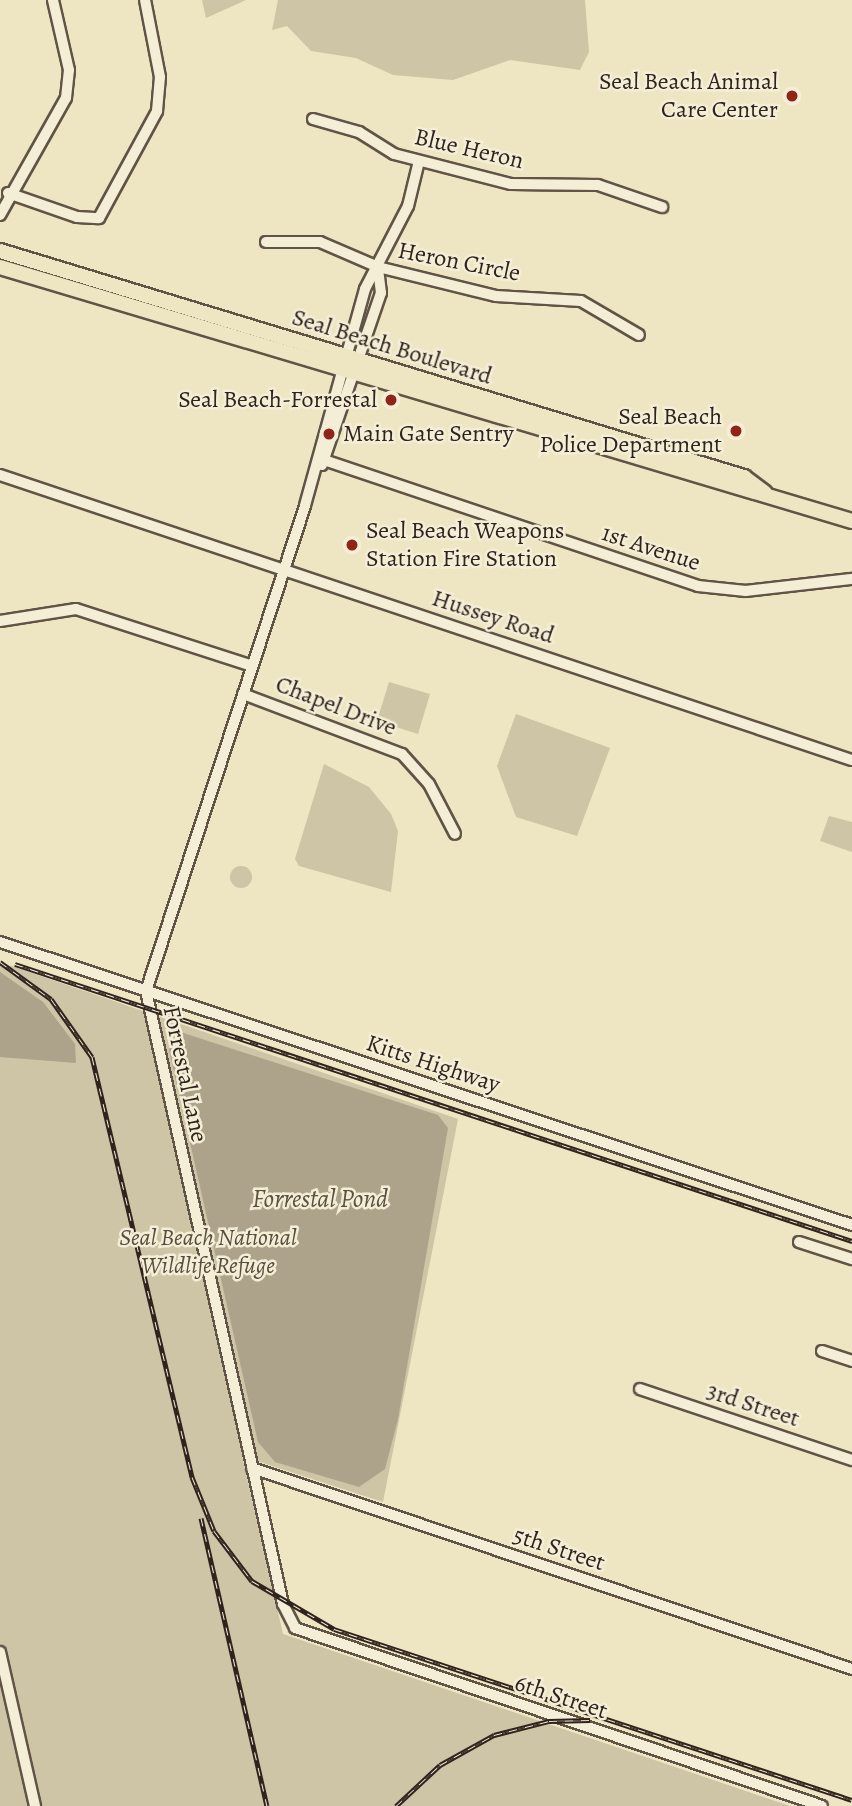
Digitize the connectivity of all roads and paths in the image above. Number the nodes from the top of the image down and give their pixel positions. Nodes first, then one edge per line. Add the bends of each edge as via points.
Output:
1 (52, 0) edge
2 (145, 0) edge
3 (313, 119) dead end
4 (419, 161) junction
5 (8, 193) junction
6 (662, 207) dead end
7 (0, 215) edge
8 (266, 242) dead end
9 (0, 251) edge
10 (0, 267) edge
11 (378, 267) junction
12 (639, 335) dead end
13 (352, 359) junction
14 (347, 374) junction
15 (324, 460) junction
16 (0, 475) edge
17 (766, 494) junction
18 (305, 502) junction
19 (852, 521) edge
20 (284, 568) junction
21 (852, 579) edge
22 (0, 621) edge
23 (252, 666) junction
24 (243, 694) junction
25 (852, 760) edge
26 (455, 834) dead end
27 (0, 943) edge
28 (146, 991) junction
29 (852, 1225) edge
30 (799, 1242) dead end
31 (852, 1259) edge
32 (822, 1351) dead end
33 (852, 1361) edge
34 (640, 1389) dead end
35 (852, 1460) edge
36 (252, 1468) junction
37 (289, 1622) joint
38 (0, 1652) edge
39 (852, 1669) edge
40 (35, 1806) edge
41 (822, 1806) edge

1 - 5 street via 69,70 66,98
2 - 5 street via 160,77 157,111 99,218 77,217
3 - 4 street, Blue Heron via 342,125
4 - 6 street, Blue Heron via 511,184 598,185
4 - 11 street via 408,206
5 - 7 street
8 - 11 street, Heron Circle via 320,242
9 - 13 main road, Seal Beach Boulevard
10 - 14 main road, Seal Beach Boulevard
11 - 12 street, Heron Circle via 496,296 581,301
11 - 13 street via 365,289
11 - 13 street via 381,293
13 - 14 street
13 - 17 main road, Seal Beach Boulevard via 744,477
14 - 15 street, Forrestal Lane
14 - 17 main road, Seal Beach Boulevard via 740,492
14 - 18 street, Forrestal Lane
15 - 18 street, Forrestal Lane
15 - 21 street, 1st Avenue via 698,586 746,591
16 - 20 street, Hussey Road
17 - 19 main road, Seal Beach Boulevard
18 - 20 street, Forrestal Lane
20 - 23 street, Forrestal Lane
20 - 25 street, Hussey Road
22 - 23 street via 76,609
23 - 24 street, Forrestal Lane
24 - 26 street, Chapel Drive via 402,754 429,785
24 - 28 street, Forrestal Lane
27 - 28 street, Kitts Highway
28 - 29 street, Kitts Highway
28 - 36 street, Forrestal Lane
30 - 31 street
32 - 33 street
34 - 35 street, 3rd Street
36 - 37 street, Forrestal Lane
36 - 39 street, 5th Street
37 - 41 street, 6th Street via 363,1654
38 - 40 street

